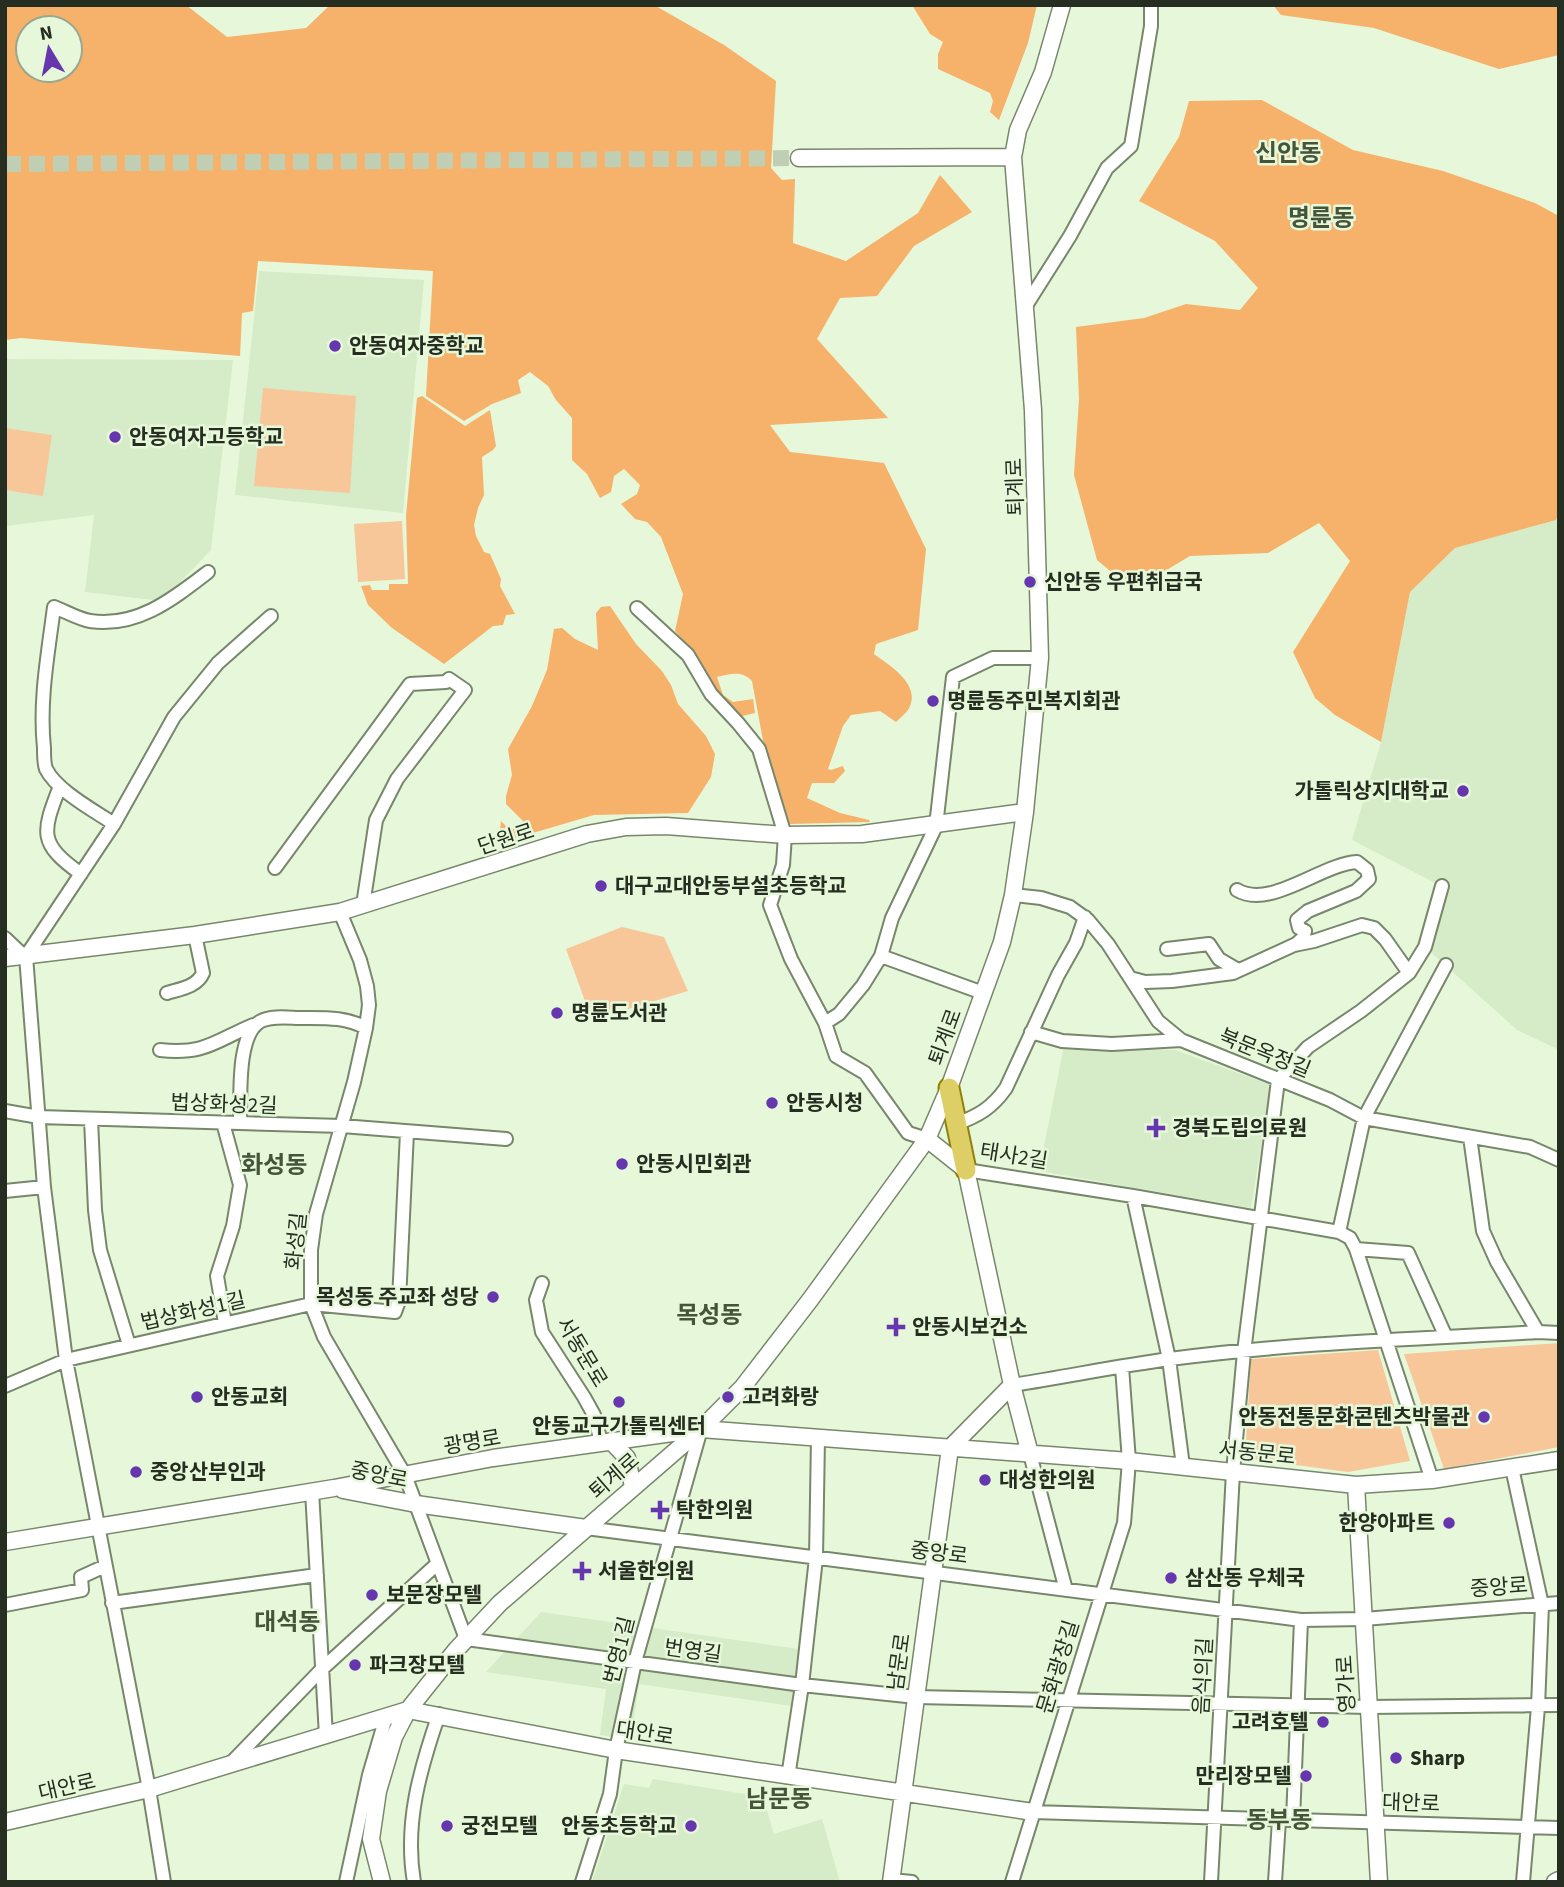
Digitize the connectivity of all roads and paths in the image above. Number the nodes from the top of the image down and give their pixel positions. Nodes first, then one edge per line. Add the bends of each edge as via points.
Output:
1 (1062, 5) edge
2 (1151, 5) edge
3 (1013, 157) junction
4 (799, 158) tunnel mouth
5 (1027, 304) junction
6 (208, 572) dead end
7 (637, 608) dead end
8 (271, 615) dead end
9 (1040, 658) junction
10 (61, 786) junction
11 (1025, 812) junction
12 (114, 824) junction
13 (936, 826) junction
14 (785, 835) junction
15 (275, 868) dead end
16 (81, 874) junction
17 (1442, 886) dead end
18 (1237, 890) dead end
19 (1013, 895) junction
20 (363, 905) junction
21 (341, 912) junction
22 (1084, 917) junction
23 (195, 934) junction
24 (5, 938) edge
25 (1294, 945) junction
26 (1167, 949) dead end
27 (25, 956) junction
28 (881, 956) junction
29 (5, 958) edge
30 (1446, 965) dead end
31 (1238, 970) junction
32 (1409, 973) junction
33 (1130, 978) junction
34 (167, 993) dead end
35 (983, 993) junction
36 (825, 1023) junction
37 (257, 1024) junction
38 (366, 1028) junction
39 (1031, 1032) junction
40 (1181, 1040) junction
41 (160, 1050) dead end
42 (1278, 1080) junction
43 (949, 1088) junction
44 (5, 1111) edge
45 (39, 1117) junction
46 (1364, 1118) junction
47 (91, 1119) junction
48 (223, 1123) junction
49 (240, 1123) junction
50 (956, 1124) junction
51 (342, 1126) junction
52 (407, 1132) junction
53 (1470, 1137) junction
54 (506, 1139) dead end
55 (927, 1139) junction
56 (1559, 1160) edge
57 (966, 1170) junction
58 (44, 1187) junction
59 (5, 1191) edge
60 (1133, 1196) junction
61 (1260, 1218) junction
62 (1339, 1233) junction
63 (1356, 1248) junction
64 (542, 1283) dead end
65 (311, 1304) junction
66 (225, 1323) junction
67 (1538, 1332) junction
68 (1559, 1333) edge
69 (1446, 1338) junction
70 (1386, 1341) junction
71 (130, 1345) junction
72 (1244, 1352) junction
73 (1169, 1359) junction
74 (66, 1360) junction
75 (1122, 1367) junction
76 (1012, 1385) junction
77 (5, 1386) edge
78 (701, 1429) junction
79 (818, 1438) junction
80 (606, 1442) junction
81 (950, 1448) junction
82 (1030, 1454) junction
83 (1559, 1460) edge
84 (1129, 1461) junction
85 (1183, 1466) junction
86 (1512, 1468) junction
87 (1233, 1472) junction
88 (405, 1475) junction
89 (1432, 1480) junction
90 (1356, 1485) junction
91 (633, 1487) junction
92 (334, 1488) junction
93 (312, 1491) junction
94 (415, 1504) junction
95 (97, 1525) junction
96 (586, 1528) junction
97 (669, 1539) junction
98 (5, 1542) edge
99 (816, 1558) junction
100 (437, 1564) junction
101 (105, 1566) junction
102 (933, 1573) junction
103 (317, 1575) junction
104 (1066, 1590) junction
105 (1101, 1594) junction
106 (113, 1602) junction
107 (1559, 1603) edge
108 (5, 1605) edge
109 (1542, 1605) junction
110 (1226, 1611) junction
111 (1364, 1619) junction
112 (1301, 1620) junction
113 (466, 1639) junction
114 (635, 1662) junction
115 (322, 1669) junction
116 (802, 1685) junction
117 (916, 1697) junction
118 (1068, 1700) junction
119 (1220, 1703) junction
120 (1298, 1705) junction
121 (1559, 1705) edge
122 (1369, 1707) junction
123 (1538, 1707) junction
124 (408, 1710) junction
125 (439, 1714) junction
126 (386, 1717) junction
127 (326, 1736) junction
128 (616, 1750) junction
129 (229, 1766) junction
130 (788, 1777) junction
131 (149, 1789) junction
132 (903, 1793) junction
133 (1033, 1812) junction
134 (1214, 1818) junction
135 (1279, 1820) junction
136 (1293, 1820) junction
137 (5, 1822) edge
138 (1375, 1823) junction
139 (1528, 1827) junction
140 (1559, 1828) edge
141 (891, 1881) edge
142 (164, 1882) edge
143 (346, 1882) edge
144 (382, 1882) edge
145 (414, 1882) edge
146 (582, 1882) edge
147 (912, 1882) edge
148 (1012, 1882) edge
149 (1210, 1882) edge
150 (1275, 1882) edge
151 (1379, 1882) edge
152 (1523, 1882) edge

1 - 3 street, 퇴계로 via 1043,72 1018,130
2 - 5 street via 1131,146 1107,168
3 - 4 street
3 - 5 street, 퇴계로
5 - 9 street, 퇴계로
6 - 10 street via 169,601 126,621 88,621 54,607 43,686 42,735 46,769
7 - 14 street via 688,655 711,694 759,749
8 - 12 street via 218,663 174,717
9 - 11 street, 퇴계로
9 - 13 street via 993,657 953,677
10 - 12 street
10 - 16 street via 47,830 50,847
11 - 13 street, 단원로
11 - 19 street, 퇴계로
12 - 16 street
13 - 14 street, 단원로 via 862,834
13 - 28 street via 892,918
14 - 20 street, 단원로 via 625,827 587,834
14 - 36 street via 783,865 770,905 791,960
15 - 20 street via 410,684 449,679 465,690 397,779 376,820
16 - 27 street
17 - 32 street via 1425,947
18 - 25 street via 1267,896 1348,862 1367,870 1369,880 1356,891 1297,920 1305,931
19 - 22 street, 북문옥정길 via 1041,898
19 - 35 street, 퇴계로
20 - 21 street, 단원로
21 - 23 street, 단원로
21 - 38 street, 화성길 via 367,986
22 - 33 street, 북문옥정길
22 - 39 street via 1076,943
23 - 27 street, 단원로
23 - 34 street via 203,973 198,982
24 - 27 street
25 - 31 street
25 - 32 street via 1362,925 1374,928 1385,939
26 - 31 street via 1209,944 1219,959
27 - 29 street, 단원로
27 - 45 street
28 - 35 street
28 - 36 street via 839,1014
30 - 46 street
31 - 33 street via 1172,981
32 - 42 street via 1308,1047
33 - 40 street, 북문옥정길 via 1158,1020
35 - 43 street, 퇴계로
36 - 55 street via 836,1056 865,1073 908,1133
37 - 38 street via 271,1018 338,1018
37 - 41 street via 206,1048
37 - 49 street via 244,1044
38 - 51 street, 화성길
39 - 40 street via 1062,1041 1112,1044
39 - 50 street via 994,1105
40 - 42 street, 북문옥정길
42 - 46 street, 북문옥정길
42 - 61 street
43 - 50 main road
43 - 55 street, 퇴계로
44 - 45 street, 법상화성2길
45 - 47 street, 법상화성2길
45 - 58 street
46 - 53 street, 북문옥정길
46 - 62 street
47 - 48 street, 법상화성2길
47 - 71 street via 100,1250
48 - 49 street, 법상화성2길
48 - 66 street via 240,1185 217,1276
49 - 51 street, 법상화성2길
50 - 57 main road
51 - 52 street, 법상화성2길
51 - 65 street, 화성길 via 316,1214
52 - 54 street, 법상화성2길
52 - 65 street, 법상화성1길 via 395,1312
53 - 56 street, 북문옥정길 via 1530,1147
53 - 67 street via 1483,1231
55 - 57 street
55 - 78 street, 퇴계로 via 806,1306 742,1388
57 - 60 street, 태사2길
57 - 76 street, 태사2길
58 - 59 street
58 - 74 street
60 - 61 street, 태사2길
60 - 73 street
61 - 62 street, 태사2길
61 - 72 street, 음식의길
62 - 63 street via 1350,1238
63 - 69 street via 1408,1253
63 - 70 street
64 - 80 street, 서동문로 via 536,1300 542,1332
65 - 66 street, 법상화성1길
65 - 88 street, 화성길 via 324,1337
66 - 71 street, 법상화성1길
67 - 68 street
67 - 69 street
69 - 70 street
70 - 72 street
70 - 89 street
71 - 74 street, 법상화성1길
72 - 73 street
72 - 87 street, 음식의길
73 - 75 street
73 - 85 street
74 - 77 street, 법상화성1길
74 - 95 street
75 - 76 street
75 - 84 street, 문화광장길
76 - 81 street
76 - 82 street, 태사2길
78 - 79 street, 광명로
78 - 80 street, 광명로
78 - 91 street, 퇴계로
78 - 97 street, 번영1길
79 - 81 street, 광명로
79 - 99 street
80 - 88 street, 광명로
80 - 91 street via 627,1458
81 - 82 street, 서동문로
81 - 102 street, 남문로
82 - 84 street, 서동문로
82 - 104 street
83 - 86 street, 서동문로
84 - 85 street, 서동문로
84 - 105 street, 문화광장길 via 1124,1523
85 - 87 street, 서동문로
86 - 89 street, 서동문로
86 - 109 street, 중앙로
87 - 90 street, 서동문로
87 - 110 street, 음식의길
88 - 92 street, 광명로
88 - 94 street, 화성길
89 - 90 street, 서동문로
90 - 111 street, 영가로
91 - 96 street, 퇴계로
92 - 93 street, 광명로
92 - 94 street, 중앙로
93 - 95 street, 광명로
93 - 103 street
94 - 96 street, 중앙로
94 - 100 street, 화성길
95 - 98 street, 광명로
95 - 101 street
96 - 97 street, 중앙로
96 - 113 street, 퇴계로
97 - 99 street, 중앙로
97 - 114 street, 번영1길
99 - 102 street, 중앙로
99 - 116 street
100 - 113 street, 화성길
100 - 115 street
101 - 106 street
101 - 108 street via 81,1577 82,1590
102 - 104 street, 중앙로
102 - 117 street, 남문로
103 - 106 street
103 - 115 street
104 - 105 street, 중앙로
105 - 110 street, 중앙로
105 - 118 street, 문화광장길
106 - 131 street
107 - 109 street, 중앙로
109 - 111 street, 중앙로
109 - 123 street
110 - 112 street, 중앙로
110 - 119 street, 음식의길
111 - 112 street, 중앙로
111 - 122 street, 영가로
112 - 120 street
113 - 114 street, 번영길
113 - 124 street, 퇴계로
114 - 116 street, 번영길
114 - 128 street, 번영1길
115 - 127 street
115 - 129 street
116 - 117 street, 번영길
116 - 130 street
117 - 118 street, 번영길
117 - 132 street, 남문로
118 - 119 street, 번영길
118 - 133 street, 문화광장길
119 - 120 street, 번영길
119 - 134 street, 음식의길
120 - 122 street, 번영길
120 - 136 street
121 - 123 street, 번영길
122 - 123 street, 번영길
122 - 138 street, 영가로
123 - 139 street
124 - 125 street, 대안로
124 - 126 street, 대안로
124 - 144 street, 퇴계로 via 394,1737 378,1791 371,1839
125 - 128 street, 대안로
125 - 145 street via 422,1762 411,1819 409,1856
126 - 127 street, 대안로
126 - 143 street
127 - 129 street, 대안로
128 - 130 street, 대안로
128 - 146 street, 번영1길 via 610,1794
129 - 131 street, 대안로
130 - 132 street, 대안로
131 - 137 street, 대안로
131 - 142 street
132 - 133 street, 대안로
132 - 141 street, 남문로
133 - 134 street, 대안로
133 - 148 street, 문화광장길
134 - 135 street, 대안로
134 - 149 street, 음식의길
135 - 136 street, 대안로
135 - 150 street
136 - 138 street, 대안로
138 - 139 street, 대안로
138 - 151 street, 영가로
139 - 140 street, 대안로
139 - 152 street
141 - 147 street

